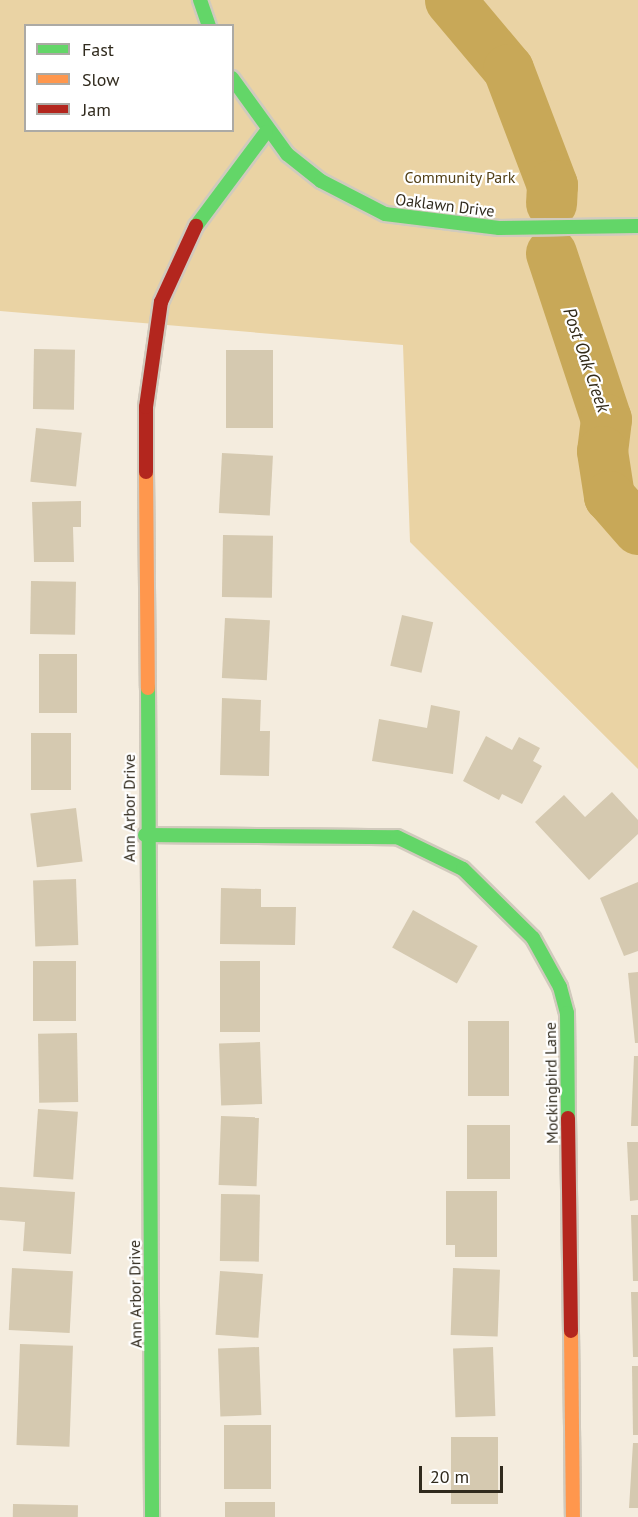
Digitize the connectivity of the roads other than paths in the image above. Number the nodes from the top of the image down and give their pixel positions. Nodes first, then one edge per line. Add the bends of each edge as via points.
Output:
1 (200, 0) edge
2 (208, 24) edge
3 (234, 81) edge
4 (266, 132) junction
5 (638, 226) edge
6 (145, 835) junction
7 (152, 1517) edge
8 (573, 1517) edge

1 - 2 street
3 - 4 street, Oaklawn Drive
4 - 5 street, Oaklawn Drive via 321,181 384,214 499,228
4 - 6 street, Ann Arbor Drive via 209,203 161,302 146,407
6 - 7 street, Ann Arbor Drive
6 - 8 street, Mockingbird Lane via 397,837 463,869 533,938 560,987 567,1013

